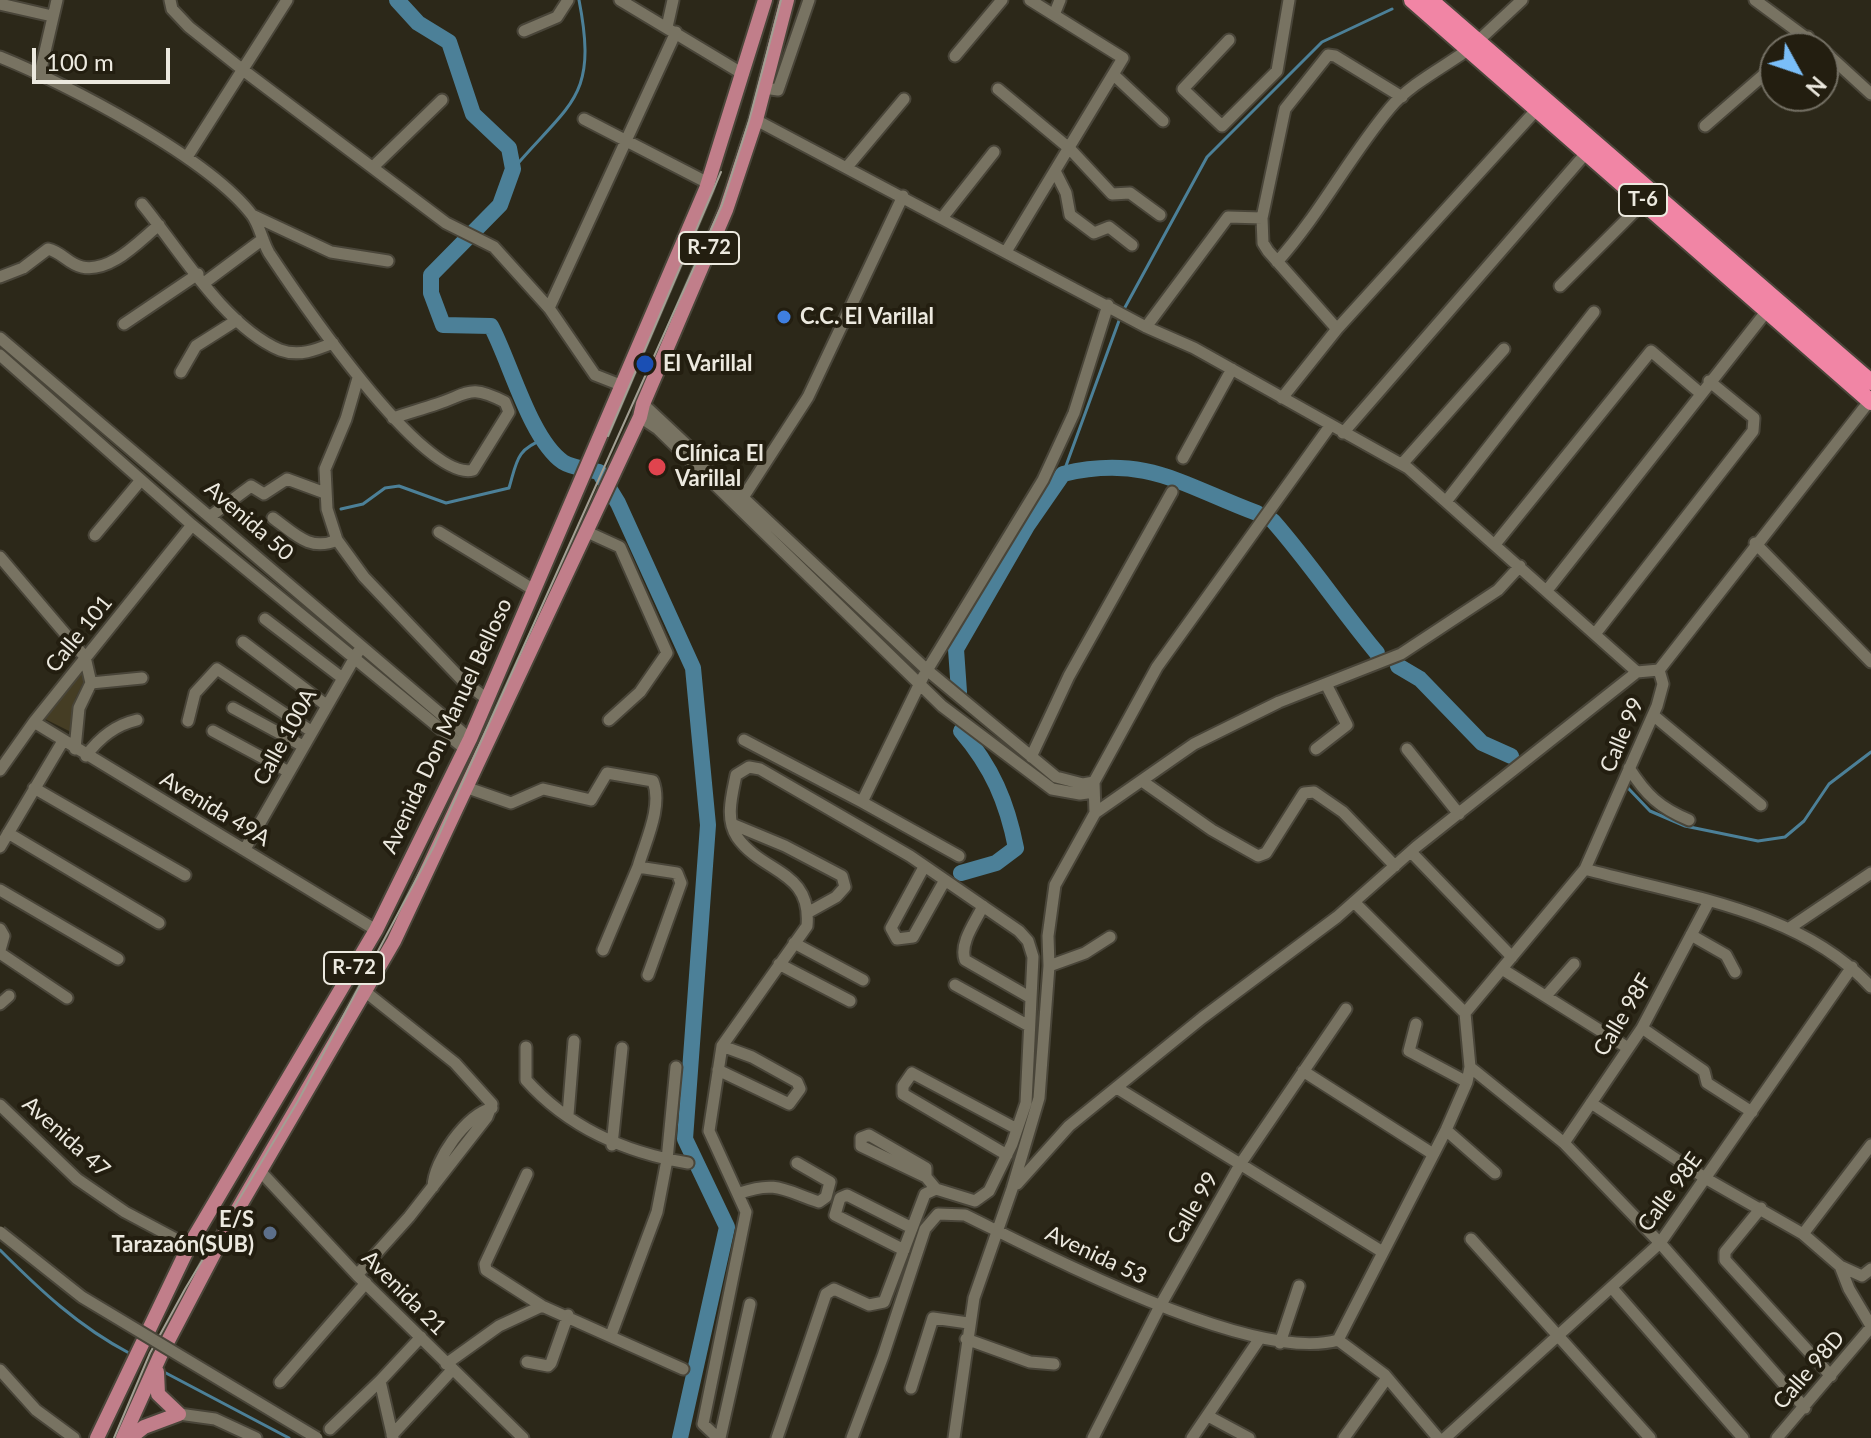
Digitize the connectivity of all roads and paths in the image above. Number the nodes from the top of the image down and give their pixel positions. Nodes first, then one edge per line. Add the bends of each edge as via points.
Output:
1 (57, 0) edge
2 (170, 0) edge
3 (287, 0) edge
4 (568, 0) edge
5 (620, 0) edge
6 (673, 0) edge
7 (765, 0) edge
8 (787, 0) edge
9 (809, 0) edge
10 (1002, 0) edge
11 (1030, 0) edge
12 (1060, 0) edge
13 (1289, 0) edge
14 (1412, 0) edge
15 (1430, 0) edge
16 (1522, 0) edge
17 (1755, 0) edge
18 (0, 4) edge
19 (1054, 15) junction
20 (52, 16) junction
21 (672, 30) junction
22 (524, 31) dead end
23 (1801, 32) edge
24 (1229, 40) dead end
25 (1474, 45) junction
26 (955, 56) dead end
27 (0, 57) edge
28 (1839, 65) edge
29 (243, 70) junction
30 (40, 73) junction
31 (743, 74) junction
32 (1115, 76) junction
33 (1759, 79) edge
34 (764, 88) junction
35 (998, 89) dead end
36 (1871, 94) edge
37 (1402, 97) junction
38 (904, 99) dead end
39 (442, 100) dead end
40 (1538, 108) junction
41 (584, 119) dead end
42 (756, 120) junction
43 (1163, 121) dead end
44 (1705, 126) dead end
45 (625, 142) junction
46 (1070, 149) junction
47 (994, 152) dead end
48 (1587, 152) junction
49 (187, 157) junction
50 (373, 167) junction
51 (847, 167) junction
52 (1055, 171) junction
53 (708, 183) junction
54 (903, 196) junction
55 (1645, 201) junction
56 (142, 204) dead end
57 (252, 215) junction
58 (1160, 215) dead end
59 (942, 218) junction
60 (1262, 218) junction
61 (159, 225) junction
62 (263, 239) junction
63 (1132, 245) dead end
64 (1007, 250) junction
65 (388, 261) dead end
66 (1277, 262) junction
67 (0, 277) edge
68 (201, 279) junction
69 (1560, 286) dead end
70 (1108, 305) junction
71 (549, 308) junction
72 (1594, 312) dead end
73 (1766, 312) junction
74 (237, 320) junction
75 (124, 324) dead end
76 (1146, 327) junction
77 (1337, 329) junction
78 (0, 338) edge
79 (333, 343) junction
80 (1504, 349) dead end
81 (0, 355) edge
82 (1232, 369) junction
83 (181, 372) dead end
84 (358, 378) junction
85 (1709, 381) junction
86 (1871, 382) edge
87 (623, 386) junction
88 (1699, 392) junction
89 (1282, 398) junction
90 (1871, 401) edge
91 (641, 410) junction
92 (393, 418) junction
93 (1330, 426) junction
94 (1343, 433) junction
95 (1183, 458) dead end
96 (1402, 464) junction
97 (141, 480) junction
98 (1172, 492) dead end
99 (325, 493) junction
100 (1448, 499) junction
101 (741, 500) junction
102 (212, 515) junction
103 (273, 518) dead end
104 (192, 525) junction
105 (585, 531) junction
106 (439, 532) dead end
107 (95, 535) dead end
108 (337, 540) junction
109 (1496, 543) junction
110 (1755, 543) junction
111 (0, 557) edge
112 (1520, 566) junction
113 (1548, 589) junction
114 (534, 590) junction
115 (265, 619) dead end
116 (1595, 634) junction
117 (243, 642) dead end
118 (359, 651) junction
119 (85, 657) junction
120 (1871, 662) edge
121 (927, 670) junction
122 (1659, 670) junction
123 (1637, 672) junction
124 (341, 677) junction
125 (142, 678) dead end
126 (91, 683) junction
127 (1326, 684) junction
128 (920, 685) junction
129 (487, 699) junction
130 (326, 705) junction
131 (233, 708) dead end
132 (1653, 715) junction
133 (137, 720) dead end
134 (609, 720) dead end
135 (188, 721) dead end
136 (34, 722) junction
137 (213, 731) dead end
138 (311, 731) junction
139 (744, 740) dead end
140 (63, 741) junction
141 (467, 744) junction
142 (303, 746) junction
143 (1316, 749) dead end
144 (1407, 749) dead end
145 (80, 752) junction
146 (1031, 757) junction
147 (1629, 768) junction
148 (0, 770) edge
149 (289, 772) junction
150 (1142, 781) junction
151 (1094, 787) junction
152 (34, 788) junction
153 (468, 788) junction
154 (862, 802) junction
155 (1761, 805) dead end
156 (1095, 813) junction
157 (1459, 814) junction
158 (1689, 820) dead end
159 (732, 824) junction
160 (8, 833) junction
161 (0, 847) edge
162 (245, 849) junction
163 (1411, 852) junction
164 (959, 856) dead end
165 (1395, 866) junction
166 (638, 867) junction
167 (924, 867) junction
168 (1585, 869) junction
169 (1871, 873) edge
170 (185, 875) dead end
171 (945, 880) junction
172 (0, 890) edge
173 (1354, 902) junction
174 (1708, 903) junction
175 (983, 906) junction
176 (809, 912) junction
177 (159, 923) dead end
178 (1791, 927) junction
179 (0, 929) edge
180 (376, 930) junction
181 (1691, 935) junction
182 (1110, 937) dead end
183 (794, 943) junction
184 (603, 950) dead end
185 (0, 951) edge
186 (1512, 957) junction
187 (118, 959) dead end
188 (779, 964) junction
189 (1574, 964) dead end
190 (1049, 966) junction
191 (1852, 967) junction
192 (1502, 969) junction
193 (1735, 972) dead end
194 (648, 975) dead end
195 (863, 980) dead end
196 (955, 985) dead end
197 (1871, 987) edge
198 (367, 993) junction
199 (1546, 996) junction
200 (67, 998) dead end
201 (1031, 998) junction
202 (850, 1001) dead end
203 (1346, 1009) dead end
204 (1465, 1013) junction
205 (1416, 1024) dead end
206 (1029, 1026) junction
207 (1642, 1028) junction
208 (574, 1041) dead end
209 (722, 1046) junction
210 (526, 1047) dead end
211 (622, 1048) dead end
212 (1628, 1048) junction
213 (676, 1067) dead end
214 (1470, 1067) junction
215 (718, 1070) junction
216 (1303, 1071) junction
217 (1467, 1082) junction
218 (1117, 1088) junction
219 (1591, 1103) junction
220 (0, 1105) edge
221 (1752, 1112) junction
222 (568, 1115) junction
223 (1017, 1129) junction
224 (1446, 1130) junction
225 (1564, 1143) junction
226 (612, 1145) junction
227 (1871, 1145) edge
228 (1433, 1154) junction
229 (1007, 1155) junction
230 (667, 1160) junction
231 (688, 1163) dead end
232 (797, 1163) dead end
233 (1241, 1163) junction
234 (261, 1172) junction
235 (1495, 1173) dead end
236 (527, 1174) dead end
237 (926, 1177) junction
238 (1705, 1178) junction
239 (936, 1189) junction
240 (1012, 1189) junction
241 (740, 1193) junction
242 (969, 1199) junction
243 (1761, 1208) junction
244 (965, 1215) junction
245 (912, 1228) junction
246 (996, 1230) junction
247 (0, 1232) edge
248 (1803, 1234) junction
249 (1471, 1239) dead end
250 (1660, 1243) junction
251 (189, 1246) junction
252 (904, 1250) junction
253 (1381, 1251) junction
254 (1840, 1266) junction
255 (1871, 1269) edge
256 (362, 1279) junction
257 (1299, 1286) dead end
258 (1612, 1288) junction
259 (750, 1304) dead end
260 (542, 1306) junction
261 (1160, 1306) junction
262 (568, 1315) junction
263 (968, 1323) junction
264 (1871, 1324) edge
265 (611, 1335) junction
266 (421, 1337) junction
267 (1559, 1337) junction
268 (1260, 1338) junction
269 (966, 1339) junction
270 (1338, 1340) junction
271 (1280, 1343) junction
272 (160, 1356) junction
273 (527, 1362) dead end
274 (1054, 1364) dead end
275 (450, 1366) junction
276 (683, 1369) dead end
277 (0, 1370) edge
278 (1831, 1376) junction
279 (1387, 1378) junction
280 (380, 1381) junction
281 (280, 1382) dead end
282 (911, 1388) dead end
283 (1805, 1408) junction
284 (179, 1414) junction
285 (1208, 1416) junction
286 (330, 1429) dead end
287 (392, 1437) edge
288 (74, 1438) edge
289 (97, 1438) edge
290 (123, 1438) edge
291 (130, 1438) edge
292 (256, 1438) edge
293 (317, 1438) edge
294 (523, 1438) edge
295 (719, 1438) edge
296 (777, 1438) edge
297 (852, 1438) edge
298 (954, 1438) edge
299 (1093, 1438) edge
300 (1192, 1438) edge
301 (1249, 1438) edge
302 (1344, 1438) edge
303 (1438, 1438) edge
304 (1445, 1438) edge
305 (1650, 1438) edge
306 (1743, 1438) edge
307 (1777, 1438) edge

1 - 20 street
2 - 29 street via 189,27
3 - 29 street
4 - 22 street via 557,17
5 - 21 street
6 - 21 street
7 - 31 main road, Avenida Don Manuel Belloso / R-72
8 - 34 main road, Avenida Don Manuel Belloso / R-72
9 - 34 street via 778,90
10 - 26 street
11 - 19 street
12 - 19 street
13 - 24 street via 1277,71 1222,126 1183,89
14 - 25 highway, T-6
15 - 25 highway, T-6
16 - 25 street
17 - 23 street
18 - 20 street
19 - 32 street via 1123,58
20 - 30 street
21 - 31 street
21 - 45 street
25 - 37 street
25 - 40 highway, T-6
25 - 86 highway, T-6
27 - 30 street
28 - 36 street
29 - 49 street
29 - 50 street
30 - 49 street
31 - 53 main road, Avenida Don Manuel Belloso / R-72
32 - 43 street
32 - 46 street
33 - 44 street
34 - 42 main road, Avenida Don Manuel Belloso / R-72
35 - 46 street
37 - 60 street via 1335,56 1321,60 1285,109
37 - 66 street
38 - 51 street
39 - 50 street
40 - 48 highway, T-6
40 - 77 street
41 - 45 street
42 - 51 street
42 - 91 main road, Avenida Don Manuel Belloso / R-72 via 726,210
45 - 53 street
45 - 71 street
46 - 52 street
46 - 58 street via 1112,194 1130,193
47 - 59 street
48 - 55 highway, T-6
48 - 94 street
49 - 57 street
50 - 71 street via 446,223 494,247
51 - 54 street
52 - 63 street via 1070,215 1096,234 1109,227 1117,230
52 - 64 street
53 - 87 main road, Avenida Don Manuel Belloso / R-72
54 - 59 street
54 - 101 street via 808,397
55 - 69 street
55 - 73 highway, T-6
56 - 61 street
57 - 62 street
57 - 65 street via 331,252
59 - 64 street
60 - 66 street via 1263,243
60 - 76 street via 1228,217
61 - 67 street via 113,261 97,267 82,267 48,249
61 - 68 street
62 - 68 street
62 - 79 street
64 - 70 street
66 - 77 street
68 - 74 street
68 - 75 street
70 - 76 street
70 - 121 street via 1074,413 1043,480
71 - 87 street via 595,375
72 - 100 street
73 - 85 street
73 - 90 highway, T-6
74 - 79 street via 282,351 306,353
74 - 83 street via 196,346
76 - 82 street
77 - 89 street
78 - 102 street, Avenida 50
79 - 84 street
80 - 96 street
81 - 97 street, Avenida 50
82 - 89 street
82 - 95 street
84 - 92 street
84 - 99 street via 325,469
85 - 88 street
85 - 116 street via 1754,418 1753,431
87 - 114 main road, Avenida Don Manuel Belloso / R-72
88 - 109 street via 1651,351
88 - 113 street
89 - 93 street
90 - 110 street
91 - 101 street
91 - 105 main road, Avenida Don Manuel Belloso / R-72
92 - 92 street via 448,464 466,472 473,470 509,412 505,402 474,391
93 - 94 street
93 - 151 street via 1157,667
94 - 96 street
96 - 100 street
97 - 104 street, Avenida 50
97 - 107 street
98 - 146 street via 1069,676
99 - 102 street via 287,479 264,494 251,486
99 - 108 street
100 - 109 street
101 - 121 street
101 - 128 street
102 - 118 street, Avenida 50
103 - 108 street via 308,543 322,547
104 - 118 street, Avenida 50
104 - 119 street, Calle 101
105 - 134 street via 620,547 667,653 640,692
105 - 153 main road, Avenida Don Manuel Belloso / R-72
106 - 114 street
108 - 129 street via 373,587
109 - 112 street
110 - 120 street
110 - 122 street
111 - 119 street
112 - 113 street
112 - 127 street via 1490,596 1401,654
113 - 116 street
114 - 129 main road, Avenida Don Manuel Belloso / R-72
115 - 124 street
116 - 123 street
117 - 130 street
118 - 124 street, Calle 100A
118 - 141 street, Avenida 50
119 - 126 street
119 - 136 street, Calle 101
121 - 128 street
121 - 146 street
122 - 123 street
122 - 132 street, Calle 99 via 1663,684
123 - 157 street
124 - 130 street, Calle 100A
125 - 126 street
126 - 145 street via 79,708
127 - 143 street via 1347,725
127 - 150 street via 1194,744
128 - 151 street via 1052,789 1080,794
128 - 154 street
129 - 141 main road, Avenida Don Manuel Belloso / R-72
130 - 138 street, Calle 100A
131 - 142 street
132 - 147 street, Calle 99
132 - 155 street
133 - 145 street via 123,723
135 - 138 street via 195,693 217,669
136 - 140 street, Avenida 49A
136 - 148 street, Calle 101
137 - 149 street
138 - 142 street, Calle 100A
139 - 154 street
140 - 145 street, Avenida 49A
140 - 152 street
141 - 180 main road, Avenida Don Manuel Belloso / R-72
142 - 149 street, Calle 100A
144 - 157 street
145 - 162 street, Avenida 49A
146 - 151 street via 1056,777
147 - 158 street via 1663,809
147 - 168 street, Calle 99
149 - 162 street, Calle 100A
150 - 156 street
150 - 165 street via 1258,856 1266,853 1304,793 1314,792 1343,812
151 - 156 street
152 - 160 street
152 - 170 street
153 - 166 street via 511,803 543,789 591,800 607,773 653,781 654,814
153 - 198 main road, Avenida Don Manuel Belloso / R-72
154 - 164 street
156 - 190 street via 1055,885
157 - 163 street
159 - 167 street via 736,775 749,767 760,769
159 - 176 street via 744,843 800,887
159 - 176 street via 842,876 845,887 836,897
160 - 161 street
160 - 177 street
162 - 180 street, Avenida 49A
163 - 165 street
163 - 186 street
165 - 173 street
166 - 184 street
166 - 194 street via 677,873 681,883
167 - 171 street
167 - 171 street via 891,928 897,939 913,937
168 - 174 street
168 - 186 street, Calle 99
169 - 178 street
171 - 175 street
172 - 187 street
173 - 204 street
173 - 218 street
174 - 178 street
174 - 181 street, Calle 98F
175 - 201 street via 1028,941 1033,957
175 - 201 street via 965,942 965,960
176 - 183 street via 807,926
178 - 191 street
179 - 185 street
180 - 251 main road, Avenida Don Manuel Belloso / R-72
181 - 193 street via 1726,955
181 - 207 street, Calle 98F
182 - 190 street
183 - 188 street
183 - 195 street
185 - 200 street
186 - 192 street, Calle 99
188 - 202 street
188 - 209 street
189 - 199 street
190 - 240 street via 1039,1098
191 - 197 street
191 - 221 street, Calle 98E
192 - 199 street
192 - 204 street, Calle 99
196 - 206 street
198 - 234 main road, Avenida Don Manuel Belloso / R-72
198 - 256 street via 455,1063 490,1098 492,1108
199 - 212 street
201 - 206 street
203 - 216 street, Calle 99
204 - 214 street
205 - 217 street via 1409,1051
206 - 223 street via 1026,1103
207 - 212 street, Calle 98F
207 - 221 street via 1704,1071 1707,1083
208 - 222 street
209 - 215 street
209 - 215 street via 752,1057 797,1082 800,1089 789,1104
210 - 222 street via 526,1080
211 - 226 street
212 - 219 street, Calle 98F
213 - 230 street
214 - 217 street
214 - 225 street
215 - 241 street via 709,1131
216 - 228 street
216 - 233 street, Calle 99
217 - 224 street
218 - 233 street
218 - 240 street via 1069,1126
219 - 225 street, Calle 98F
219 - 238 street
220 - 251 street, Avenida 47 via 77,1179
221 - 238 street, Calle 98E
222 - 226 street
223 - 229 street
223 - 229 street via 912,1073 903,1086 903,1094
224 - 228 street
224 - 235 street
225 - 250 street
226 - 230 street
227 - 248 street
228 - 253 street
229 - 242 street via 985,1197
230 - 231 street
230 - 265 street via 657,1212
232 - 241 street via 830,1182 819,1202 777,1185
233 - 253 street
233 - 261 street, Calle 99
234 - 256 street, Avenida 21
234 - 272 main road, Avenida Don Manuel Belloso / R-72
236 - 260 street via 485,1264 493,1276
237 - 237 street via 861,1146 861,1138 869,1135 904,1153 926,1168
237 - 239 street
238 - 243 street
238 - 250 street, Calle 98E
239 - 242 street
239 - 245 street via 925,1194
240 - 246 street
241 - 295 street via 745,1219 703,1424
242 - 244 street
243 - 248 street
243 - 278 street via 1725,1252 1725,1260
244 - 246 street, Avenida 53
244 - 297 street via 938,1214 925,1229
245 - 252 street
245 - 252 street via 847,1195 836,1207 835,1215
246 - 261 street, Avenida 53
246 - 263 street
247 - 293 street, bridge via 82,1297
248 - 254 street
249 - 267 street
250 - 258 street, Calle 98E
250 - 283 street
251 - 289 main road, Avenida Don Manuel Belloso / R-72
252 - 296 street via 884,1302 869,1305 834,1289 826,1294
253 - 270 street
254 - 255 street via 1862,1276
254 - 264 street
256 - 266 street, Avenida 21
256 - 281 street
257 - 271 street
258 - 267 street, Calle 98E
258 - 306 street
259 - 295 street
260 - 262 street
260 - 275 street via 499,1326
261 - 268 street, Avenida 53
261 - 299 street, Calle 99
262 - 265 street
262 - 273 street via 551,1363
263 - 269 street
263 - 282 street via 933,1318
264 - 278 street, Calle 98D
265 - 276 street
266 - 275 street, Avenida 21
266 - 280 street
267 - 304 street, Calle 98E
267 - 305 street
268 - 271 street, Avenida 53
268 - 285 street
269 - 274 street via 1030,1362
269 - 298 street
270 - 271 street, Avenida 53 via 1320,1345
270 - 279 street
272 - 284 main road via 158,1394
272 - 290 main road, Avenida Don Manuel Belloso / R-72
275 - 287 street
275 - 294 street, Avenida 21
277 - 288 street via 36,1410
278 - 283 street, Calle 98D
279 - 302 street
279 - 303 street
280 - 286 street
280 - 287 street
283 - 307 street, Calle 98D
284 - 291 main road
284 - 292 street via 215,1419
285 - 300 street
285 - 301 street

